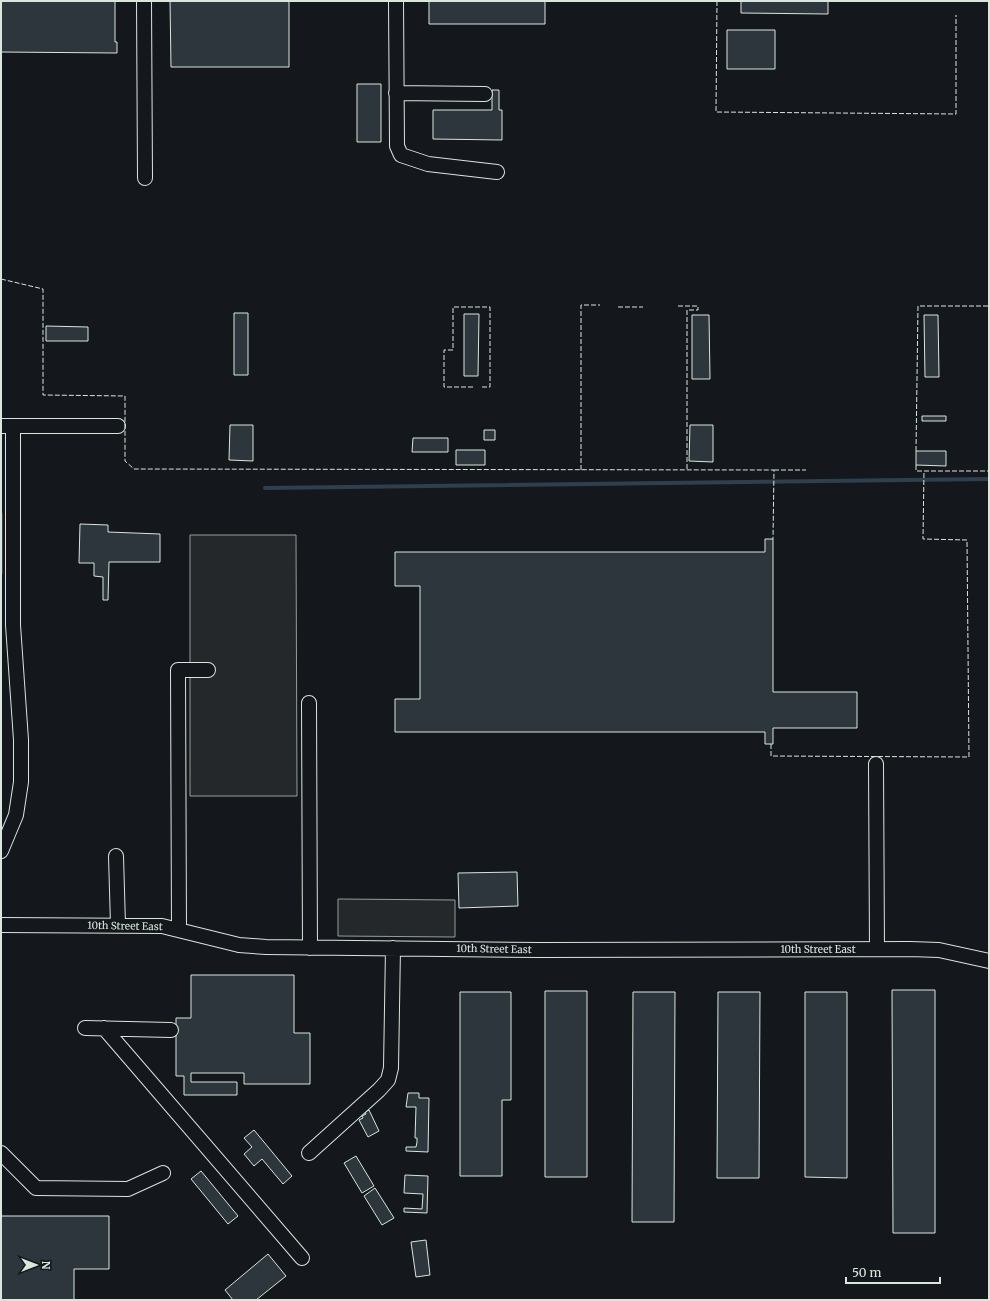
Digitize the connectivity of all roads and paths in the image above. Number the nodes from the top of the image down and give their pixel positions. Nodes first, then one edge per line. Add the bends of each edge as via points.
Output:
1 (144, 1) edge
2 (396, 1) edge
3 (396, 93) junction
4 (485, 94) dead end
5 (497, 172) dead end
6 (145, 178) dead end
7 (7, 426) edge
8 (118, 426) dead end
9 (208, 670) dead end
10 (309, 704) dead end
11 (876, 764) dead end
12 (1, 851) edge
13 (116, 856) dead end
14 (1, 925) edge
15 (118, 925) junction
16 (179, 929) junction
17 (310, 948) junction
18 (393, 948) junction
19 (877, 949) junction
20 (989, 961) edge
21 (85, 1028) dead end
22 (104, 1028) junction
23 (171, 1030) dead end
24 (1, 1153) edge
25 (308, 1153) dead end
26 (163, 1173) dead end
27 (302, 1258) dead end

1 - 6 street
2 - 3 street
3 - 4 street
3 - 5 street via 397,146 401,155 428,164
7 - 8 street
7 - 12 street via 21,782 16,815
9 - 16 street via 178,670
10 - 17 street
11 - 19 street
13 - 15 street
14 - 15 street, 10th Street East
15 - 16 street, 10th Street East
16 - 17 street, 10th Street East via 239,945
17 - 18 street, 10th Street East
18 - 19 street, 10th Street East
18 - 25 street via 392,1068 388,1080
19 - 20 street, 10th Street East via 939,950
21 - 22 street
22 - 23 street
22 - 27 street
24 - 26 street via 36,1188 128,1189

